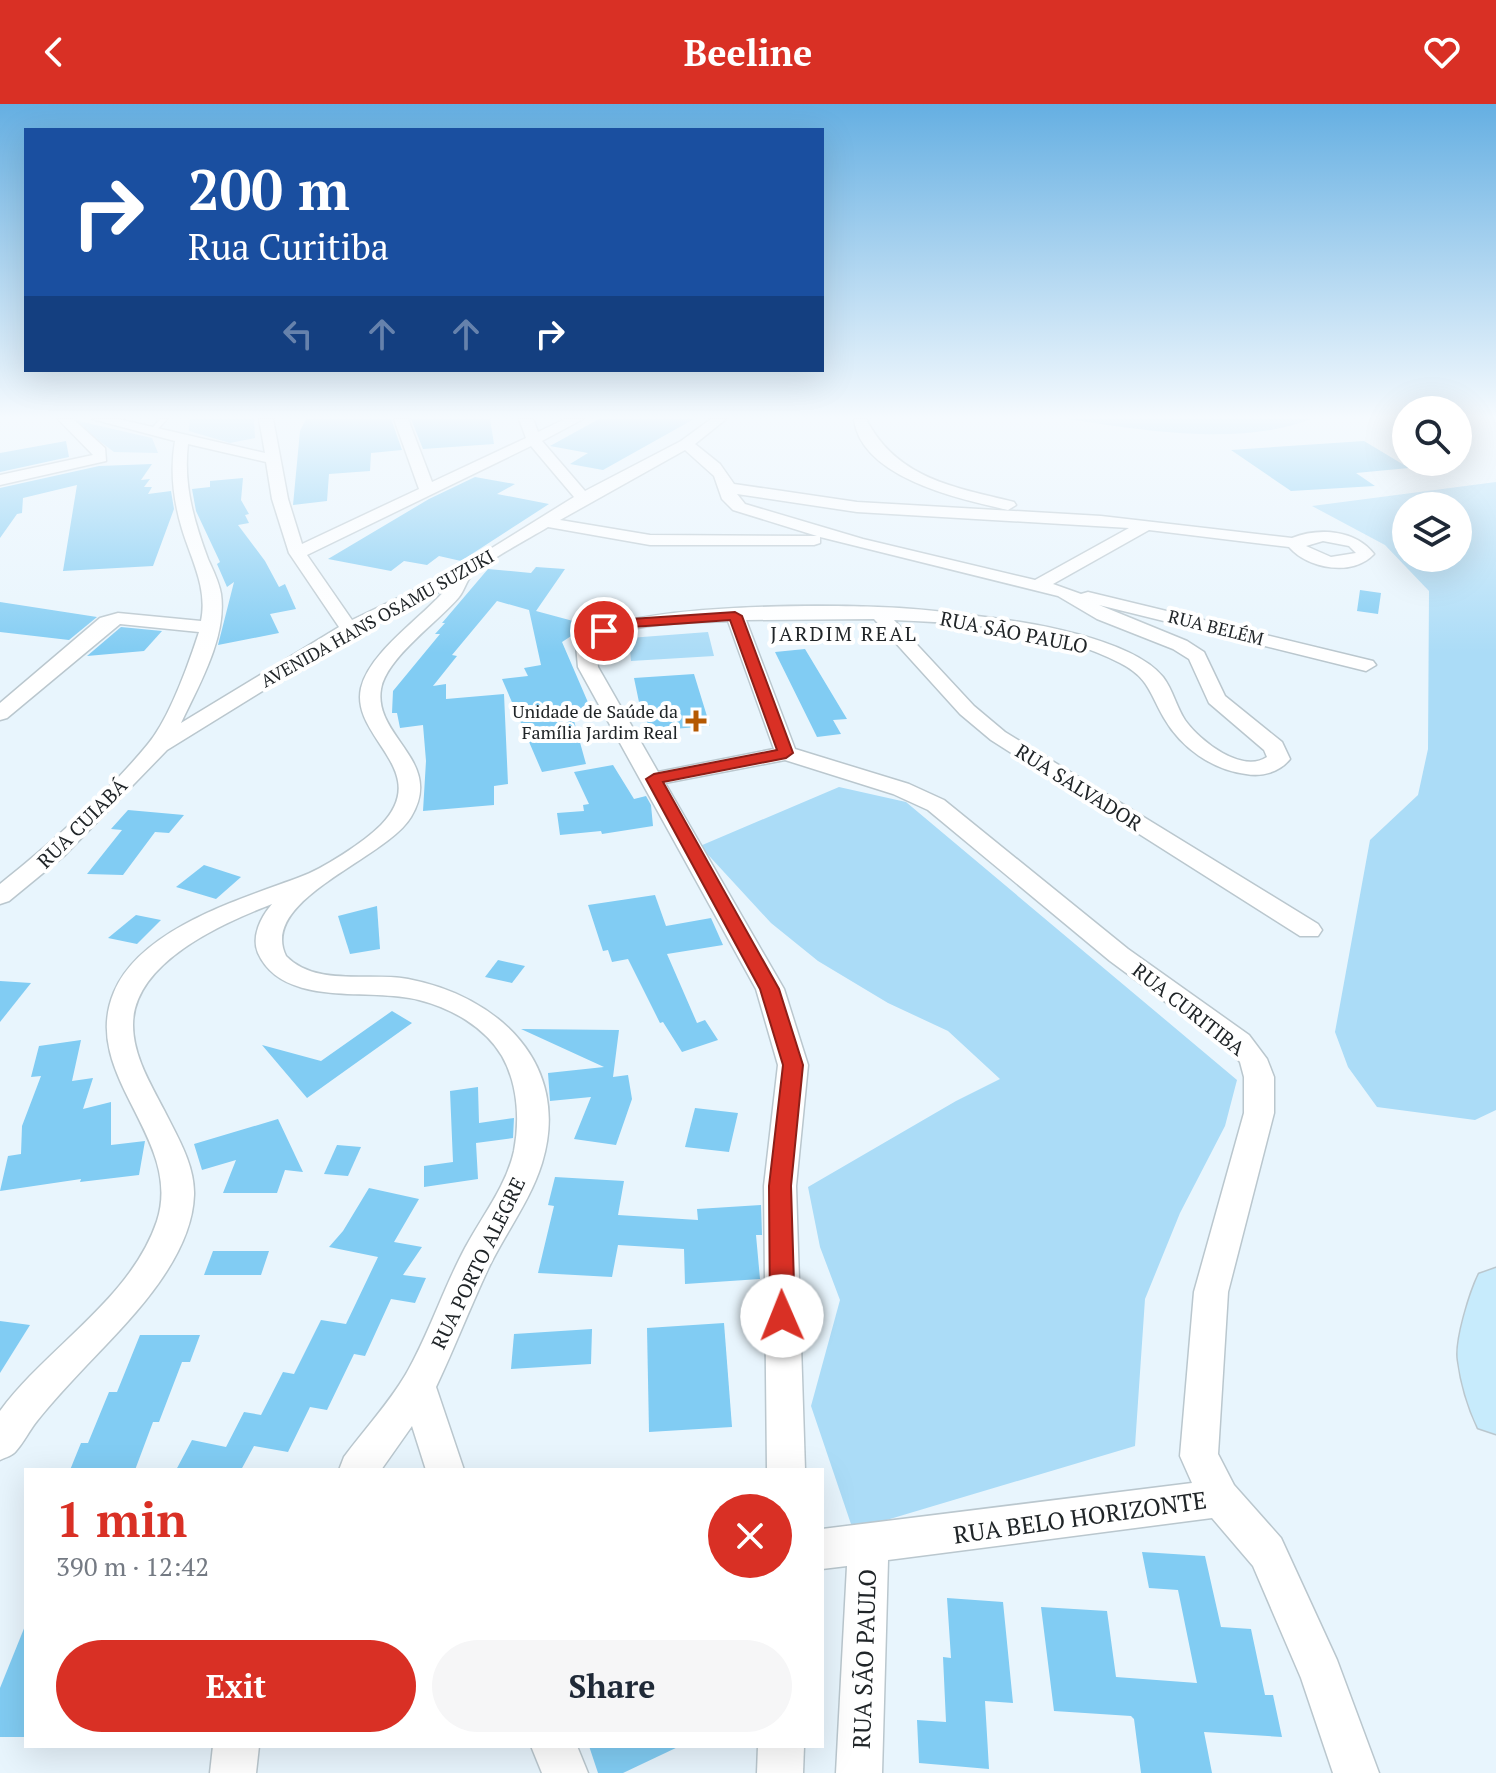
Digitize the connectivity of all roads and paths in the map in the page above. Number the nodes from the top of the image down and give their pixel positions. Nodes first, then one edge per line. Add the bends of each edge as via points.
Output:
1 (179, 497) edge
2 (280, 497) edge
3 (416, 497) edge
4 (730, 497) edge
5 (781, 497) edge
6 (973, 497) edge
7 (583, 498) edge
8 (1074, 519) junction
9 (544, 521) junction
10 (1145, 526) junction
11 (858, 543) junction
12 (1296, 543) dead end
13 (297, 553) junction
14 (464, 573) junction
15 (1038, 585) junction
16 (1064, 592) junction
17 (877, 612) junction
18 (735, 616) junction
19 (208, 627) junction
20 (349, 629) junction
21 (1366, 665) dead end
22 (0, 714) edge
23 (159, 745) junction
24 (786, 753) junction
25 (654, 779) junction
26 (308, 883) junction
27 (0, 896) edge
28 (1309, 930) dead end
29 (1496, 1288) edge
30 (418, 1387) junction
31 (1496, 1411) edge
32 (0, 1442) edge
33 (359, 1468) edge
34 (444, 1468) edge
35 (786, 1468) edge
36 (1220, 1498) junction
37 (868, 1545) junction
38 (824, 1549) edge
39 (236, 1748) edge
40 (555, 1748) edge
41 (781, 1748) edge
42 (233, 1773) edge
43 (565, 1773) edge
44 (780, 1773) edge
45 (859, 1773) edge
46 (1356, 1773) edge

1 - 19 street via 212,593
2 - 13 street
3 - 13 street
4 - 11 street, RUA SÃO PAULO via 739,507
5 - 8 street via 933,514
6 - 8 street
7 - 9 street, AVENIDA HANS OSAMU SUZUKI
8 - 10 street
9 - 11 street via 650,540
9 - 14 street, AVENIDA HANS OSAMU SUZUKI
10 - 12 street
10 - 15 street
11 - 15 street, RUA SÃO PAULO
13 - 20 street
14 - 20 street, AVENIDA HANS OSAMU SUZUKI
14 - 26 street, RUA PORTO ALEGRE via 454,592 371,681 372,715 408,772 402,815 370,846
15 - 16 street, RUA SÃO PAULO
16 - 17 street, RUA SÃO PAULO via 1197,656 1216,699 1274,747 1279,759 1258,770 1211,754 1177,724 1154,679 1109,651 1009,628
16 - 21 street, RUA BELÉM
17 - 18 street, RUA SÃO PAULO
17 - 28 street, RUA SALVADOR via 967,710 998,736
18 - 24 street
18 - 25 street, RUA SÃO PAULO via 631,623 604,631 584,647 588,667
19 - 22 street via 118,618 107,622
19 - 23 street via 198,667
20 - 23 street, AVENIDA HANS OSAMU SUZUKI
23 - 27 street, RUA CUIABÁ via 57,850
24 - 25 street, RUA CURITIBA
24 - 36 street, RUA CURITIBA via 936,805 1119,955 1239,1042 1253,1059 1259,1113 1211,1292 1199,1456
25 - 35 street, RUA SÃO PAULO via 770,989 793,1065 780,1186
26 - 30 street, RUA PORTO ALEGRE via 272,925 270,950 280,967 300,978 410,988 477,1013 508,1042 530,1088 526,1163
26 - 32 street via 250,901 190,931 129,990 120,1012 127,1064 179,1172 172,1225 151,1267
29 - 31 street via 1482,1357
30 - 33 street, RUA PORTO ALEGRE
30 - 34 street
36 - 37 street, RUA BELO HORIZONTE
36 - 46 street, RUA BELO HORIZONTE via 1267,1552 1322,1675
37 - 38 street, RUA BELO HORIZONTE
37 - 45 street, RUA SÃO PAULO
39 - 42 street
40 - 43 street
41 - 44 street

